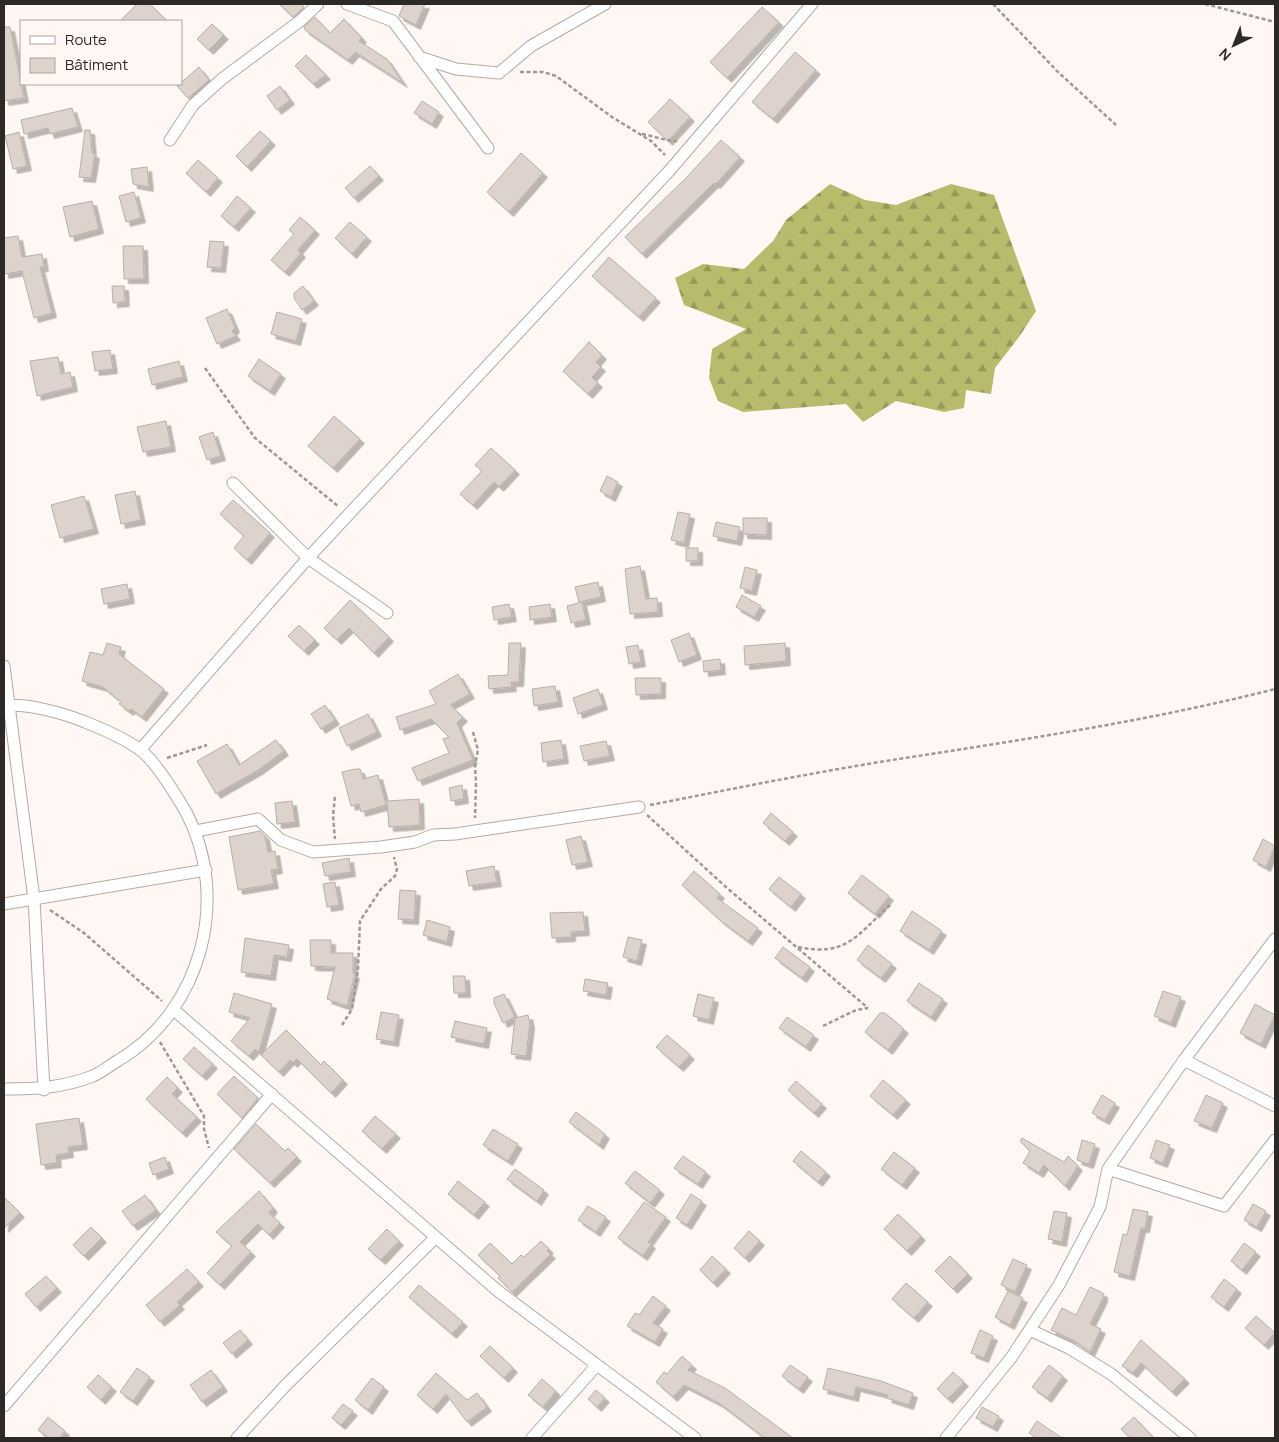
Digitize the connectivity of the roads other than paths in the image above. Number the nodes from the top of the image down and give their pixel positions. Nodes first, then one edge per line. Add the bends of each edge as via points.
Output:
1 (318, 4) edge
2 (347, 4) edge
3 (605, 4) edge
4 (812, 4) edge
5 (419, 57) junction
6 (170, 140) dead end
7 (488, 148) dead end
8 (232, 483) dead end
9 (308, 558) junction
10 (387, 613) dead end
11 (4, 666) edge
12 (7, 706) edge
13 (140, 750) junction
14 (639, 807) road end
15 (196, 832) junction
16 (206, 870) junction
17 (34, 899) junction
18 (4, 904) edge
19 (1275, 938) edge
20 (174, 1010) junction
21 (1184, 1060) junction
22 (4, 1089) edge
23 (44, 1090) junction
24 (272, 1094) junction
25 (1275, 1106) edge
26 (1275, 1140) edge
27 (1108, 1168) junction
28 (436, 1237) junction
29 (1030, 1330) junction
30 (597, 1366) junction
31 (4, 1406) edge
32 (236, 1438) edge
33 (532, 1438) edge
34 (695, 1438) edge
35 (946, 1438) edge
36 (1190, 1438) edge

1 - 6 street via 193,105
2 - 5 street via 393,21
3 - 5 street via 531,46 499,73 456,69
4 - 9 street via 675,164
5 - 7 street
8 - 9 street
9 - 10 street
9 - 13 street
11 - 12 street
12 - 13 street via 64,714 107,730
12 - 17 street
13 - 15 street via 174,791
14 - 15 street via 433,835 393,846 313,852 282,840 258,819
15 - 16 street
16 - 17 street
16 - 20 street via 208,919 197,967
17 - 18 street
17 - 23 street
19 - 21 street
20 - 23 street via 138,1048 94,1076
20 - 24 street
21 - 25 street
21 - 27 street
22 - 23 street
24 - 28 street
24 - 31 street
26 - 27 street via 1224,1206
27 - 29 street via 1100,1207 1059,1285
28 - 30 street via 498,1292
28 - 32 street
29 - 35 street
29 - 36 street via 1069,1348 1111,1374
30 - 33 street
30 - 34 street

